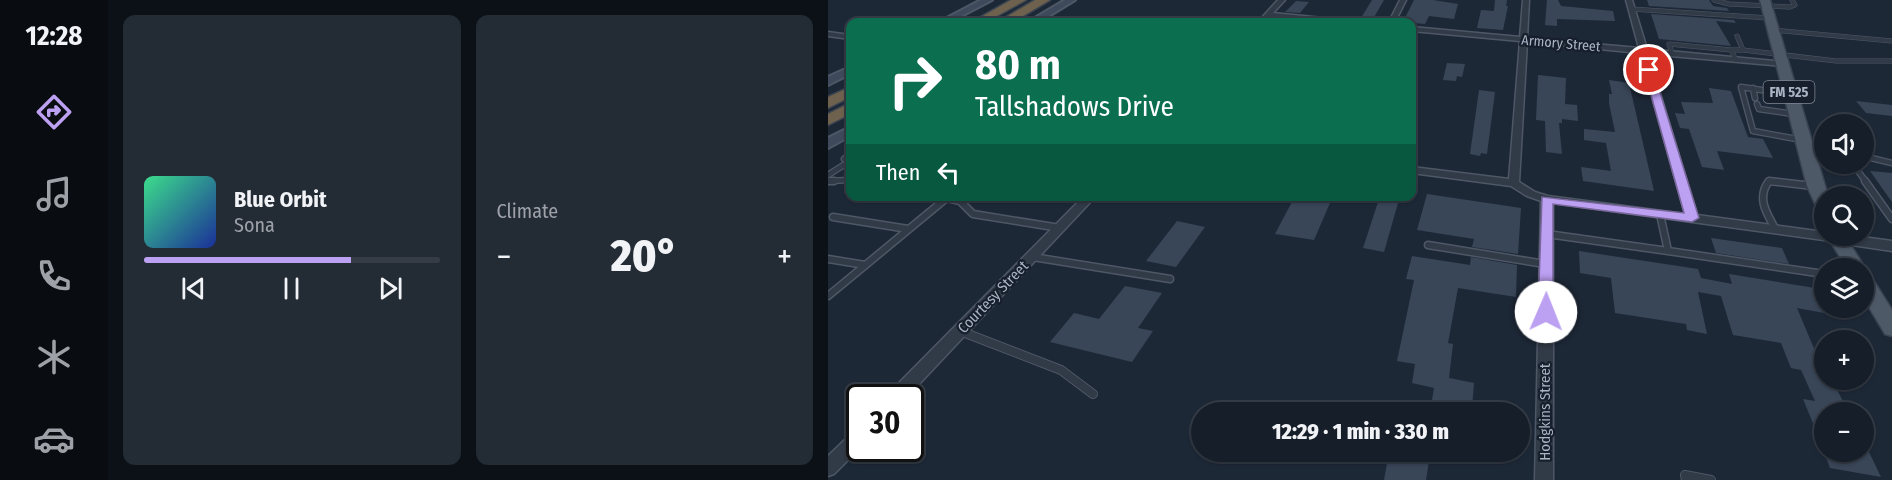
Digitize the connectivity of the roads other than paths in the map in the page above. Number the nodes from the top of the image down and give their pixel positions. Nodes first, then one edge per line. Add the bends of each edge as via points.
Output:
1 (988, 0) edge
2 (1020, 0) edge
3 (1044, 0) edge
4 (1071, 0) edge
5 (1282, 0) edge
6 (1403, 0) edge
7 (1526, 0) edge
8 (1714, 0) edge
9 (1792, 0) edge
10 (1630, 4) edge
11 (1768, 13) edge
12 (1268, 15) junction
13 (952, 18) edge
14 (986, 18) edge
15 (1010, 18) edge
16 (1040, 18) edge
17 (1265, 18) edge
18 (1300, 18) edge
19 (1394, 18) edge
20 (1416, 29) edge
21 (828, 34) edge
22 (846, 36) edge
23 (1737, 36) dead end
24 (1523, 39) junction
25 (1892, 41) edge
26 (1731, 50) junction
27 (1743, 50) junction
28 (1644, 51) junction
29 (1672, 53) junction
30 (1736, 60) junction
31 (1780, 60) junction
32 (1892, 61) edge
33 (846, 72) edge
34 (828, 82) edge
35 (1753, 88) junction
36 (846, 93) edge
37 (1790, 94) junction
38 (828, 103) edge
39 (1757, 103) junction
40 (1746, 107) junction
41 (846, 110) edge
42 (1795, 114) junction
43 (828, 120) edge
44 (846, 133) edge
45 (828, 144) edge
46 (1803, 144) junction
47 (1814, 148) edge
48 (1874, 158) edge
49 (846, 163) edge
50 (1892, 163) edge
51 (1416, 171) edge
52 (1860, 174) edge
53 (828, 175) edge
54 (846, 180) edge
55 (828, 181) edge
56 (1514, 183) junction
57 (1815, 186) joint
58 (1547, 199) junction
59 (942, 201) edge
60 (960, 201) edge
61 (1086, 201) edge
62 (1660, 214) junction
63 (833, 217) dead end
64 (1692, 218) junction
65 (1892, 219) edge
66 (1060, 228) junction
67 (908, 229) junction
68 (1776, 230) junction
69 (1546, 234) junction
70 (1814, 234) edge
71 (1874, 243) edge
72 (1428, 245) dead end
73 (1892, 246) edge
74 (1668, 251) junction
75 (1032, 257) junction
76 (828, 259) edge
77 (1546, 264) junction
78 (865, 265) junction
79 (1814, 273) edge
80 (1170, 279) dead end
81 (828, 296) edge
82 (1874, 298) edge
83 (1892, 328) edge
84 (960, 331) junction
85 (908, 384) edge
86 (1093, 394) dead end
87 (846, 450) edge
88 (828, 468) edge
89 (1544, 480) edge
90 (1686, 480) edge
91 (1711, 480) edge

1 - 13 main road
2 - 14 highway
3 - 15 highway
4 - 16 main road
5 - 12 street
6 - 19 street
7 - 24 street
8 - 11 lane
9 - 11 lane via 1795,5
10 - 11 lane
10 - 28 street
11 - 25 lane
11 - 31 main road, FM 525
12 - 17 street
12 - 18 street
20 - 24 street, Armory Street
21 - 22 street
23 - 27 lane
24 - 28 street, Armory Street
24 - 56 street
26 - 27 lane
26 - 29 lane via 1669,44
26 - 30 lane
27 - 31 lane
28 - 29 street, Armory Street
28 - 64 street
29 - 30 street, Armory Street
30 - 31 street, Armory Street
31 - 32 lane
31 - 37 main road, FM 525
33 - 34 main road
35 - 37 lane
35 - 39 lane
35 - 40 lane via 1741,87
36 - 38 highway
37 - 42 main road, FM 525
39 - 40 lane
39 - 42 lane
40 - 46 lane via 1753,131
41 - 43 highway
42 - 46 main road, FM 525
44 - 45 main road
46 - 47 lane
46 - 57 main road, FM 525
48 - 50 lane
49 - 53 lane
51 - 56 street
52 - 65 lane
54 - 55 lane
56 - 58 street
57 - 68 lane via 1769,181 1765,185 1762,199
58 - 62 street
58 - 69 street, Hodgkins Street
59 - 67 lane
60 - 66 lane via 973,214
61 - 66 street, Courtesy Street
62 - 64 street
62 - 74 lane
63 - 67 lane
64 - 68 street
66 - 75 street, Courtesy Street
67 - 78 lane
68 - 70 street
69 - 74 lane
69 - 77 street, Hodgkins Street
71 - 73 street
72 - 77 lane
74 - 79 lane
75 - 80 lane
75 - 84 street, Courtesy Street
76 - 78 lane
77 - 89 street, Hodgkins Street
78 - 81 lane
82 - 83 main road
84 - 85 street, Courtesy Street
84 - 86 lane via 1060,370
87 - 88 street
90 - 91 lane via 1685,476

